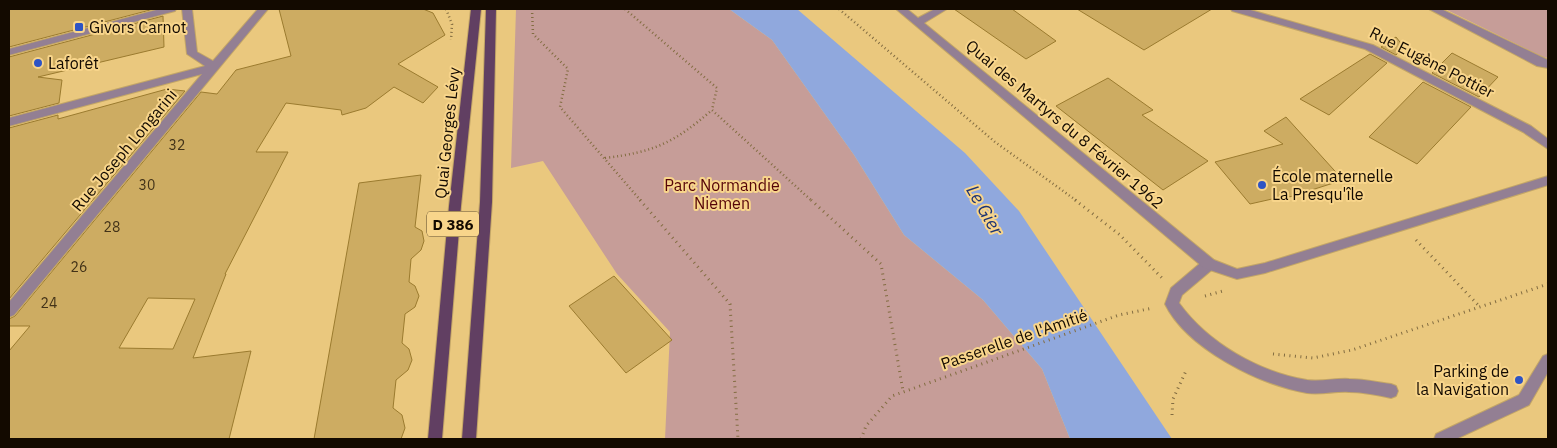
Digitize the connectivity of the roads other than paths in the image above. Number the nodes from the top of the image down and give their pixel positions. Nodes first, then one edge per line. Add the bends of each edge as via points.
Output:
1 (171, 9) edge
2 (187, 9) edge
3 (263, 9) edge
4 (476, 9) edge
5 (491, 9) edge
6 (900, 9) edge
7 (942, 9) edge
8 (1236, 9) edge
9 (1434, 9) edge
10 (917, 22) junction
11 (9, 52) edge
12 (1548, 64) edge
13 (215, 67) junction
14 (9, 122) edge
15 (1548, 145) edge
16 (1548, 181) edge
17 (1209, 264) junction
18 (9, 311) edge
19 (1548, 360) edge
20 (1391, 391) dead end
21 (435, 439) edge
22 (468, 439) edge
23 (1441, 439) edge

1 - 11 street
2 - 13 street via 192,54
3 - 13 street, Rue Joseph Longarini
4 - 21 main road, Quai Georges Lévy / D 386
5 - 22 main road, D 386 via 486,202
6 - 10 street, Quai des Martyrs du 8 Février 1962
7 - 10 street
8 - 15 street, Rue Eugène Pottier via 1369,47 1527,129
9 - 12 street
10 - 17 street, Quai des Martyrs du 8 Février 1962
13 - 14 street
13 - 18 street, Rue Joseph Longarini
16 - 17 street, Quai des Martyrs du 8 Février 1962 via 1265,268 1237,274
17 - 20 street via 1174,298 1180,317 1208,341 1257,371 1308,386 1350,385
19 - 23 street via 1524,400

